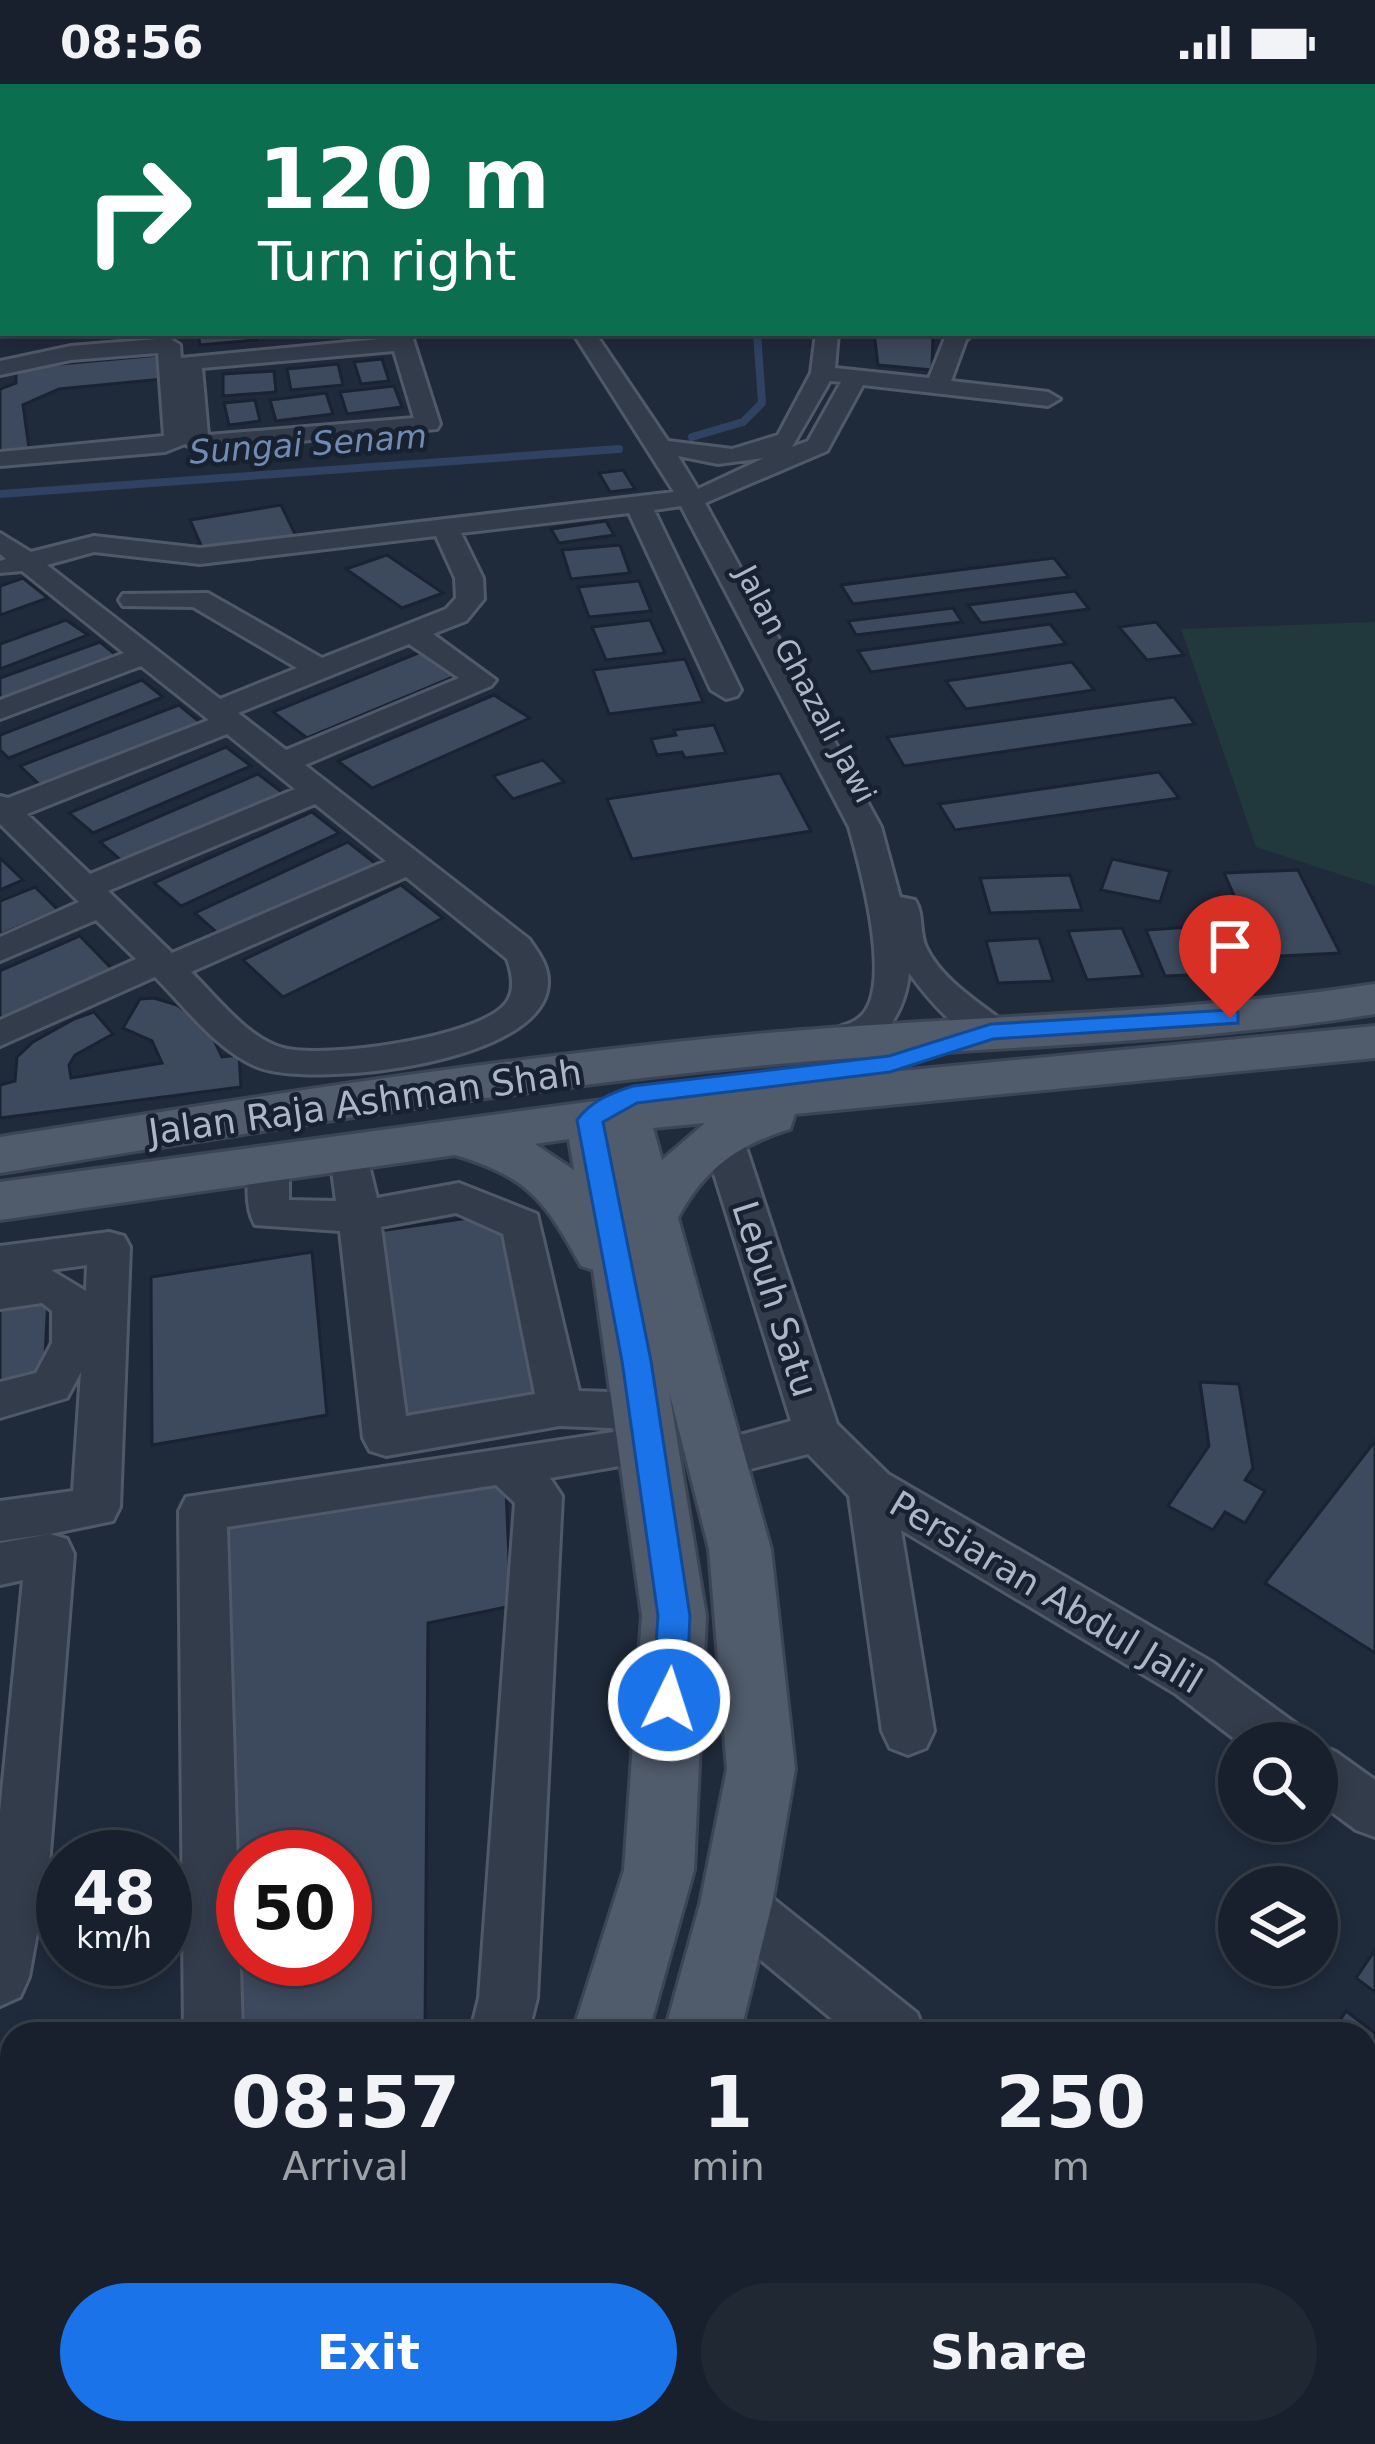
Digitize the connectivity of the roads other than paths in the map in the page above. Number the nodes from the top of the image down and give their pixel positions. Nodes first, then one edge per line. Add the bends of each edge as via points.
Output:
1 (62, 336) edge
2 (586, 336) edge
3 (608, 336) edge
4 (827, 336) edge
5 (956, 336) edge
6 (402, 338) edge
7 (3, 360) edge
8 (823, 373) junction
9 (856, 377) junction
10 (938, 386) junction
11 (1048, 398) dead end
12 (675, 446) junction
13 (0, 460) edge
14 (695, 497) junction
15 (638, 504) junction
16 (445, 526) junction
17 (0, 541) edge
18 (13, 565) edge
19 (133, 600) dead end
20 (412, 633) junction
21 (146, 655) junction
22 (320, 669) junction
23 (726, 690) dead end
24 (0, 710) edge
25 (226, 716) junction
26 (285, 762) junction
27 (320, 790) junction
28 (7, 821) edge
29 (411, 862) junction
30 (92, 897) junction
31 (0, 950) edge
32 (163, 966) junction
33 (1375, 999) edge
34 (991, 1031) junction
35 (0, 1034) edge
36 (833, 1042) junction
37 (1366, 1045) edge
38 (279, 1060) junction
39 (859, 1094) junction
40 (282, 1111) junction
41 (606, 1114) junction
42 (722, 1135) junction
43 (458, 1139) junction
44 (62, 1148) junction
45 (350, 1155) junction
46 (0, 1156) edge
47 (269, 1166) junction
48 (0, 1201) edge
49 (359, 1216) junction
50 (651, 1219) junction
51 (0, 1262) edge
52 (0, 1276) edge
53 (50, 1286) junction
54 (0, 1293) edge
55 (628, 1315) junction
56 (0, 1400) edge
57 (560, 1408) junction
58 (646, 1428) junction
59 (818, 1433) junction
60 (716, 1460) junction
61 (505, 1465) junction
62 (872, 1488) junction
63 (0, 1521) edge
64 (0, 1564) edge
65 (1253, 1722) edge
66 (908, 1731) dead end
67 (1338, 1785) edge
68 (1375, 1812) edge
69 (736, 1904) junction
70 (0, 1978) edge
71 (214, 2022) edge
72 (502, 2022) edge
73 (614, 2022) edge
74 (705, 2022) edge
75 (881, 2022) edge

1 - 7 street
2 - 14 street, Jalan Ghazali Jawi
3 - 12 street, Jalan Ghazali Jawi
4 - 8 street
5 - 10 street
6 - 6 street via 190,362 196,443 428,424
7 - 13 street via 170,345 176,439
8 - 9 street
8 - 12 street via 788,440 767,451 703,458
9 - 10 street
9 - 14 street via 818,446
10 - 11 street
12 - 14 street, Jalan Ghazali Jawi
14 - 15 street
14 - 34 street, Jalan Ghazali Jawi via 851,755 888,844 908,947 941,992
14 - 36 street via 865,826 884,889 883,1013 869,1029
15 - 16 street
15 - 23 street
16 - 18 street via 200,556 94,544
16 - 20 street via 470,599 456,615
17 - 18 street
18 - 21 street
19 - 22 street via 198,599
20 - 22 street
20 - 26 street via 482,680
21 - 24 street
21 - 25 street
22 - 25 street
25 - 26 street
25 - 28 street
26 - 27 street
27 - 29 street
27 - 30 street
28 - 30 street
29 - 32 street
29 - 38 street via 526,959 533,984 518,1011 494,1030 395,1053
30 - 31 street
30 - 32 street
32 - 35 street
32 - 38 street via 251,1048
33 - 34 main road, Jalan Raja Ashman Shah via 1268,1016
34 - 36 main road, Jalan Raja Ashman Shah
34 - 41 main road via 890,1064 633,1095
36 - 40 main road, Jalan Raja Ashman Shah
37 - 39 main road, Jalan Raja Ashman Shah
38 - 40 street
39 - 41 main road, Jalan Raja Ashman Shah
39 - 42 main road
40 - 44 main road, Jalan Raja Ashman Shah
41 - 43 main road, Jalan Raja Ashman Shah
41 - 44 main road via 541,1100
41 - 50 main road
41 - 55 main road
42 - 50 main road via 688,1158
42 - 59 street, Lebuh Satu
43 - 45 main road, Jalan Raja Ashman Shah
43 - 55 main road via 525,1157 550,1174 572,1198
44 - 46 main road, Jalan Raja Ashman Shah
45 - 47 main road, Jalan Raja Ashman Shah
45 - 49 street
47 - 48 main road, Jalan Raja Ashman Shah
47 - 49 street via 269,1215
49 - 57 street via 459,1198 523,1225
49 - 57 street via 386,1438
50 - 60 main road
51 - 63 street via 109,1247 96,1507
52 - 53 street
53 - 54 street
53 - 56 street via 74,1305 74,1343 51,1386
55 - 58 main road
57 - 58 street
58 - 61 street
58 - 73 main road via 674,1616 659,1870
59 - 60 street, Lebuh Satu
59 - 62 street, Persiaran Abdul Jalil
60 - 69 main road via 740,1549 761,1769
61 - 71 street via 203,1511
61 - 72 street via 539,1496
62 - 65 street, Persiaran Abdul Jalil via 1194,1678
62 - 66 street
64 - 70 street via 50,1554 22,1866
67 - 68 street
69 - 74 main road
69 - 75 street

